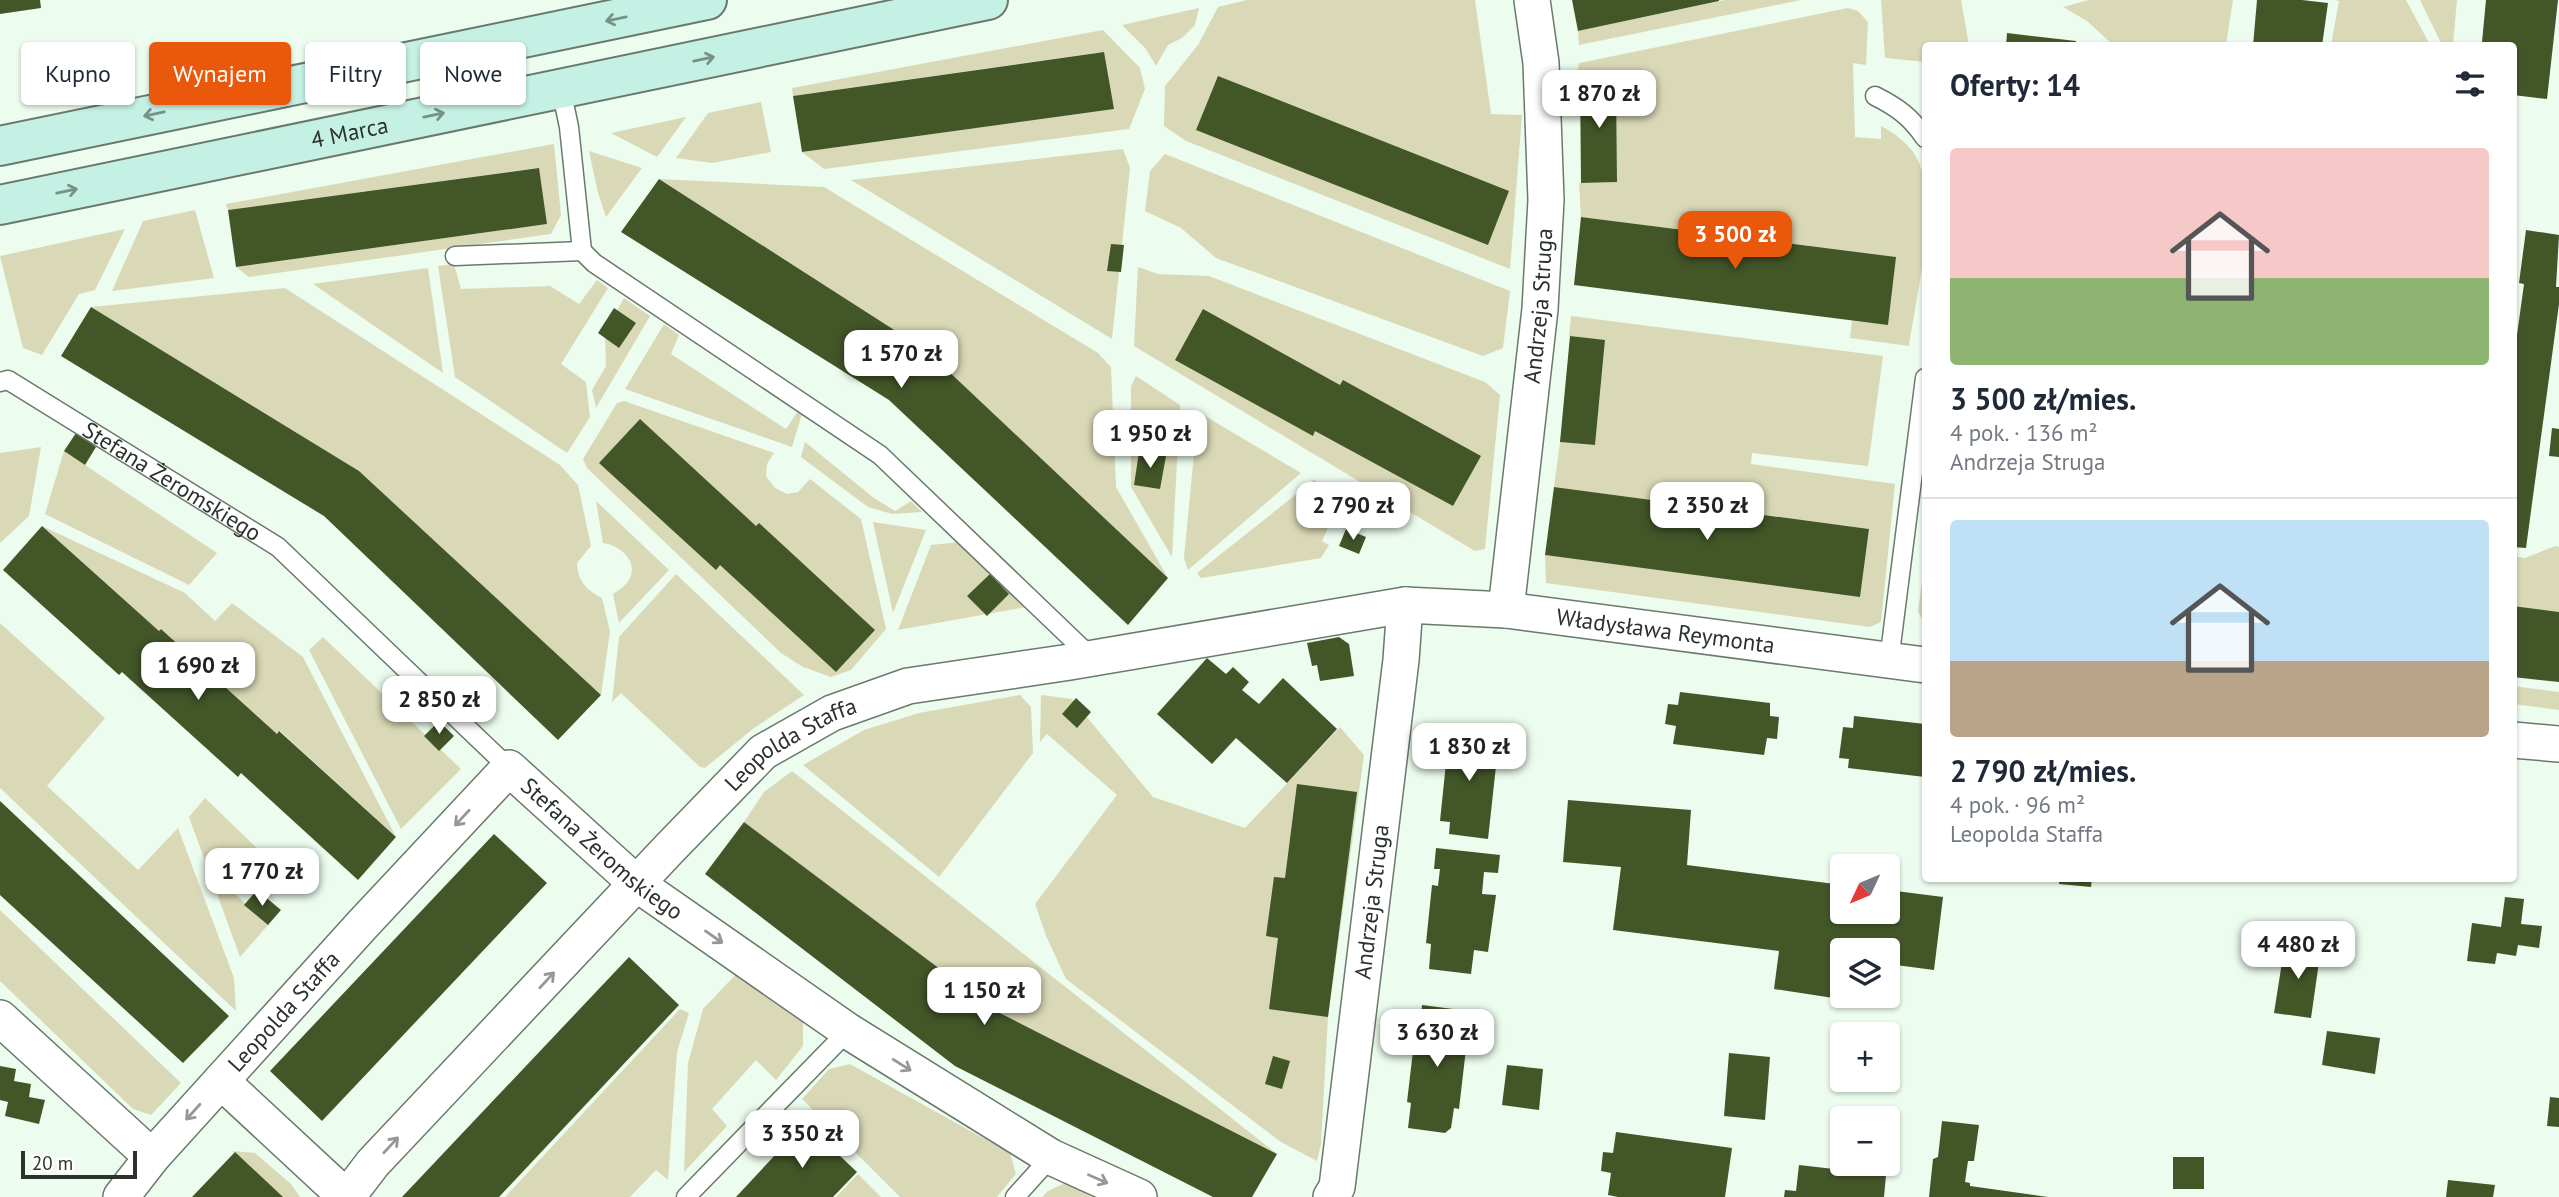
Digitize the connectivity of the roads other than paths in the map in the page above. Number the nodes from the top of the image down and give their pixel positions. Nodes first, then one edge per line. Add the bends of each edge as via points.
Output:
1 (707, 0) edge
2 (988, 0) edge
3 (1532, 0) edge
4 (561, 89) junction
5 (1875, 96) dead end
6 (1922, 134) edge
7 (0, 146) edge
8 (0, 205) edge
9 (582, 251) junction
10 (455, 256) dead end
11 (0, 382) edge
12 (1922, 402) edge
13 (1405, 605) junction
14 (1506, 610) junction
15 (1093, 658) junction
16 (1889, 661) junction
17 (1922, 665) edge
18 (2517, 740) edge
19 (2559, 744) edge
20 (509, 768) junction
21 (637, 884) junction
22 (0, 1018) edge
23 (848, 1031) junction
24 (220, 1081) junction
25 (152, 1157) junction
26 (1051, 1157) junction
27 (121, 1197) edge
28 (346, 1197) edge
29 (686, 1197) edge
30 (1015, 1197) edge
31 (1139, 1197) edge
32 (1331, 1197) edge

1 -> 7 main road
4 -> 2 main road, 4 Marca
3 - 14 street, Andrzeja Struga via 1541,63 1546,201 1540,309
8 -> 4 main road, 4 Marca
4 - 9 lane
5 - 6 lane via 1899,108
9 - 10 lane
9 - 15 lane via 880,455
11 - 20 lane, Stefana Żeromskiego via 8,380 278,547
12 - 16 lane
13 - 14 street, Władysława Reymonta
13 - 15 street, Leopolda Staffa
13 - 32 street, Andrzeja Struga via 1337,1187
14 - 16 street, Władysława Reymonta
15 - 21 street, Leopolda Staffa via 908,685 832,713 763,752
16 - 17 street, Władysława Reymonta
18 - 19 street
20 - 21 street, Stefana Żeromskiego
20 -> 24 street, Leopolda Staffa
21 -> 23 street, Stefana Żeromskiego
28 -> 21 street, Leopolda Staffa
22 - 25 street
23 -> 26 street, Stefana Żeromskiego
23 - 29 lane
24 -> 25 street, Leopolda Staffa
24 - 28 street
25 - 27 street, Leopolda Staffa
26 - 30 lane
26 -> 31 street, Stefana Żeromskiego

